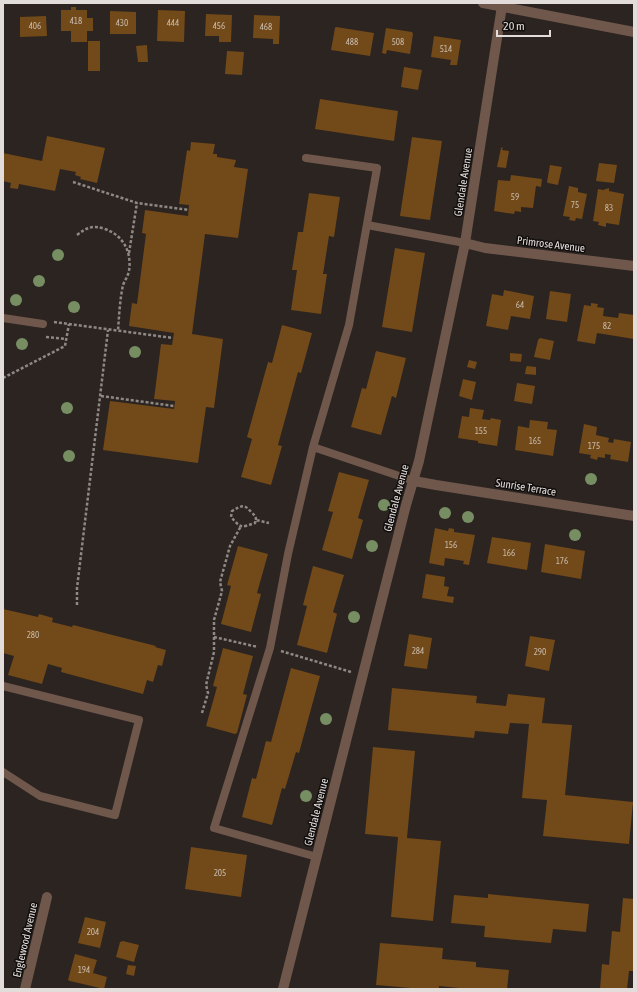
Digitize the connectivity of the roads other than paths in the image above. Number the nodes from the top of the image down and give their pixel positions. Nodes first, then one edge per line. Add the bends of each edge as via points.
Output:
1 (483, 3) edge
2 (502, 6) junction
3 (634, 32) edge
4 (306, 158) dead end
5 (367, 224) junction
6 (466, 243) junction
7 (634, 266) edge
8 (3, 318) edge
9 (43, 324) road end
10 (313, 447) junction
11 (414, 481) junction
12 (634, 516) edge
13 (3, 686) edge
14 (3, 772) edge
15 (317, 857) junction
16 (47, 898) dead end
17 (25, 989) edge
18 (283, 989) edge

1 - 2 street
2 - 3 street
2 - 6 street, Glendale Avenue
4 - 5 lane via 377,168
5 - 6 lane
5 - 10 lane via 349,325
6 - 7 street, Primrose Avenue via 485,248
6 - 11 street, Glendale Avenue
8 - 9 lane
10 - 11 lane
10 - 15 lane via 288,554 270,648 214,828
11 - 12 street, Sunrise Terrace
11 - 15 street, Glendale Avenue
13 - 14 lane via 139,720 115,815 40,796
15 - 18 street, Glendale Avenue
16 - 17 street, Englewood Avenue

